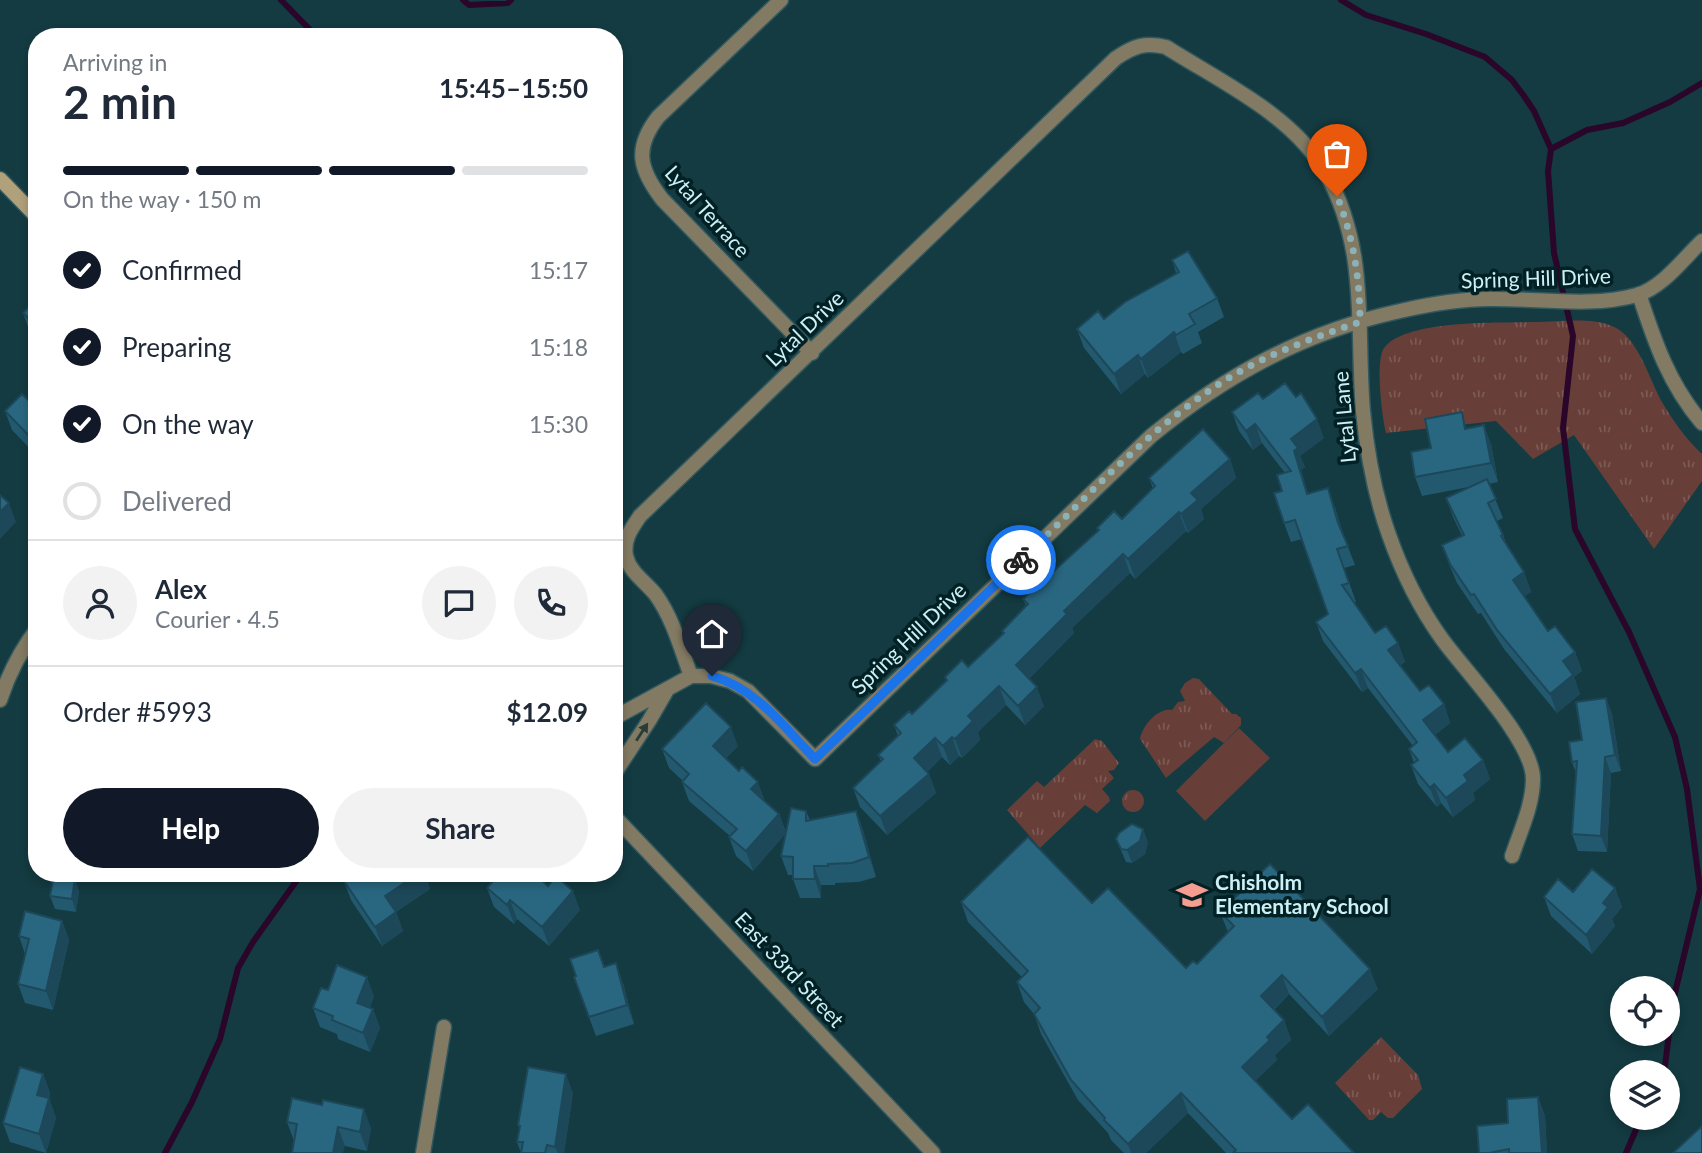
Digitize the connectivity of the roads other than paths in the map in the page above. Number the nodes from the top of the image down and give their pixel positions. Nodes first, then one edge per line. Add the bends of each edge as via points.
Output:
1 (781, 0) edge
2 (1132, 47) joint
3 (0, 179) edge
4 (28, 208) edge
5 (1702, 241) edge
6 (1639, 294) junction
7 (1360, 322) junction
8 (812, 353) junction
9 (1702, 423) edge
10 (28, 641) edge
11 (691, 676) junction
12 (667, 689) junction
13 (0, 700) edge
14 (623, 713) edge
15 (623, 761) edge
16 (623, 826) edge
17 (1512, 856) dead end
18 (444, 1027) dead end
19 (423, 1153) edge
20 (933, 1153) edge

1 - 8 street, Lytal Terrace via 658,117 647,131 642,161 648,181 662,199
2 - 7 street, Lytal Lane via 1166,47 1279,118 1305,144 1328,177 1346,219 1360,290
2 - 8 street, Lytal Drive
3 - 4 main road
5 - 6 street, Spring Hill Drive via 1665,278
6 - 7 street, Spring Hill Drive via 1596,301 1486,299 1400,311
6 - 9 street via 1655,345 1682,399
7 - 11 street, Spring Hill Drive via 1246,368 1191,403 1151,436 815,759 748,691 712,676
7 - 17 street, Lytal Lane via 1371,473 1397,556 1423,610 1506,722 1530,764 1531,801
8 - 11 street, Lytal Drive via 630,530 625,544 629,565 670,619
10 - 13 street
11 - 12 street
12 - 14 street
15 -> 12 street
16 - 20 street, East 33rd Street
18 - 19 street

